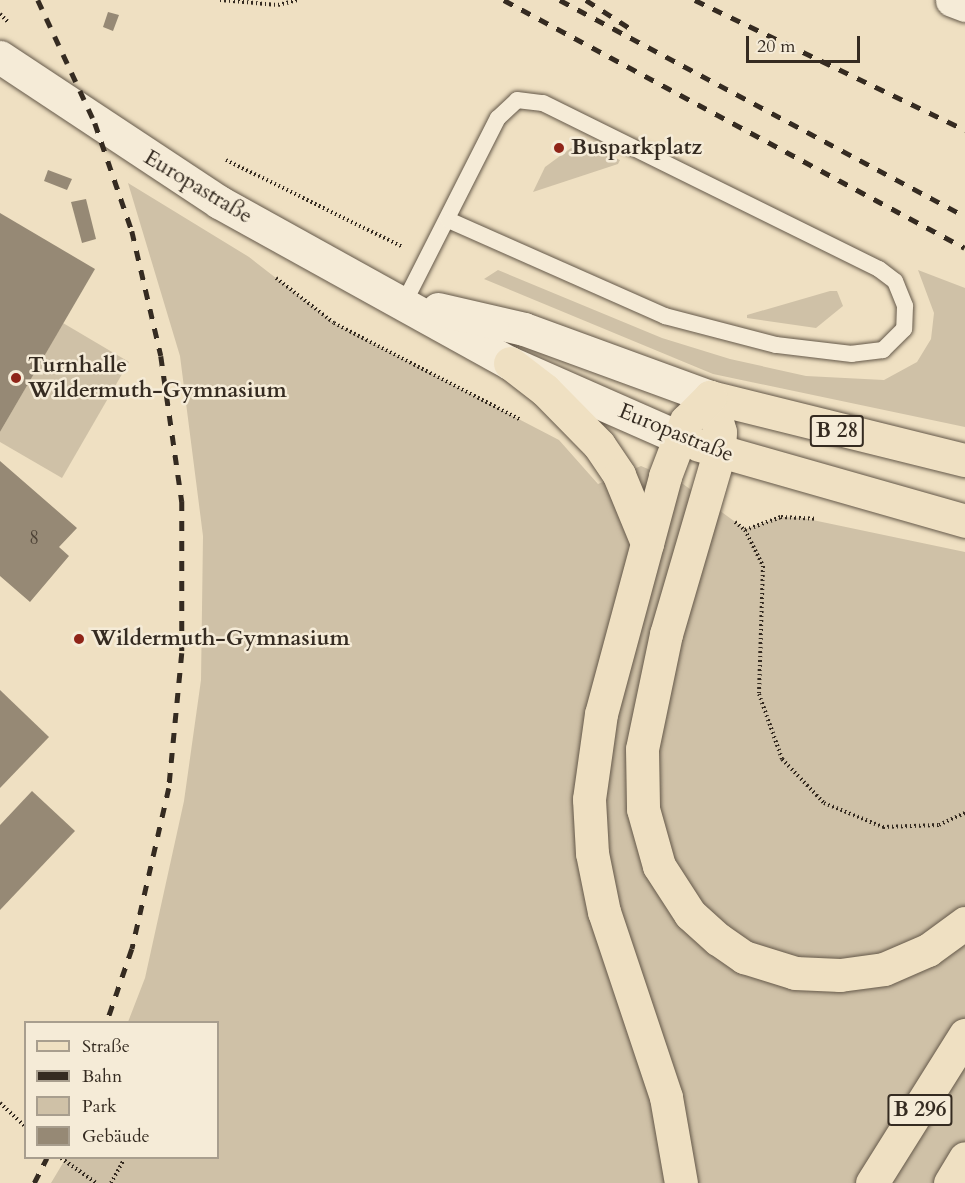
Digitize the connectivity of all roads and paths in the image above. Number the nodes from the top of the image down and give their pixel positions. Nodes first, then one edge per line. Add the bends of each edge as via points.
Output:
1 (220, 0) edge
2 (298, 0) edge
3 (952, 0) edge
4 (965, 5) edge
5 (0, 57) edge
6 (448, 220) junction
7 (405, 301) junction
8 (510, 363) junction
9 (711, 397) junction
10 (678, 437) junction
11 (719, 453) junction
12 (965, 460) edge
13 (965, 521) edge
14 (745, 530) dead end
15 (647, 543) junction
16 (965, 813) edge
17 (965, 923) edge
18 (965, 1035) edge
19 (0, 1103) edge
20 (24, 1125) edge
21 (965, 1158) edge
22 (62, 1159) edge
23 (123, 1161) dead end
24 (96, 1183) edge
25 (111, 1183) edge
26 (681, 1183) edge
27 (872, 1183) edge
28 (950, 1183) edge

1 - 2 path via 278,5
3 - 4 street
5 - 7 street, Europastraße via 219,202
6 - 6 lane via 498,118 517,100 543,103 879,269 895,281 905,306 904,329 883,350 852,354 776,345 665,316
6 - 7 lane
7 - 8 street, Europastraße
7 - 9 street, Europastraße via 524,329
8 - 10 street, Europastraße
8 - 15 main road via 553,397 599,445 619,475
9 - 10 main road via 686,421
9 - 11 main road via 720,432
9 - 12 main road, Europastraße / B 28
10 - 11 main road, Europastraße / B 28
10 - 15 main road
11 - 13 main road, Europastraße / B 28
11 - 17 main road via 645,724 640,777 650,841 659,866 690,914 718,939 744,957 795,973 840,975 884,969 928,950
14 - 16 path via 763,566 759,694 782,759 824,803 883,826 939,825
15 - 26 main road via 599,723 590,774 588,823 604,912 666,1097
18 - 27 main road, B 296
19 - 20 path
21 - 28 main road, B 296
22 - 24 path
23 - 25 path

